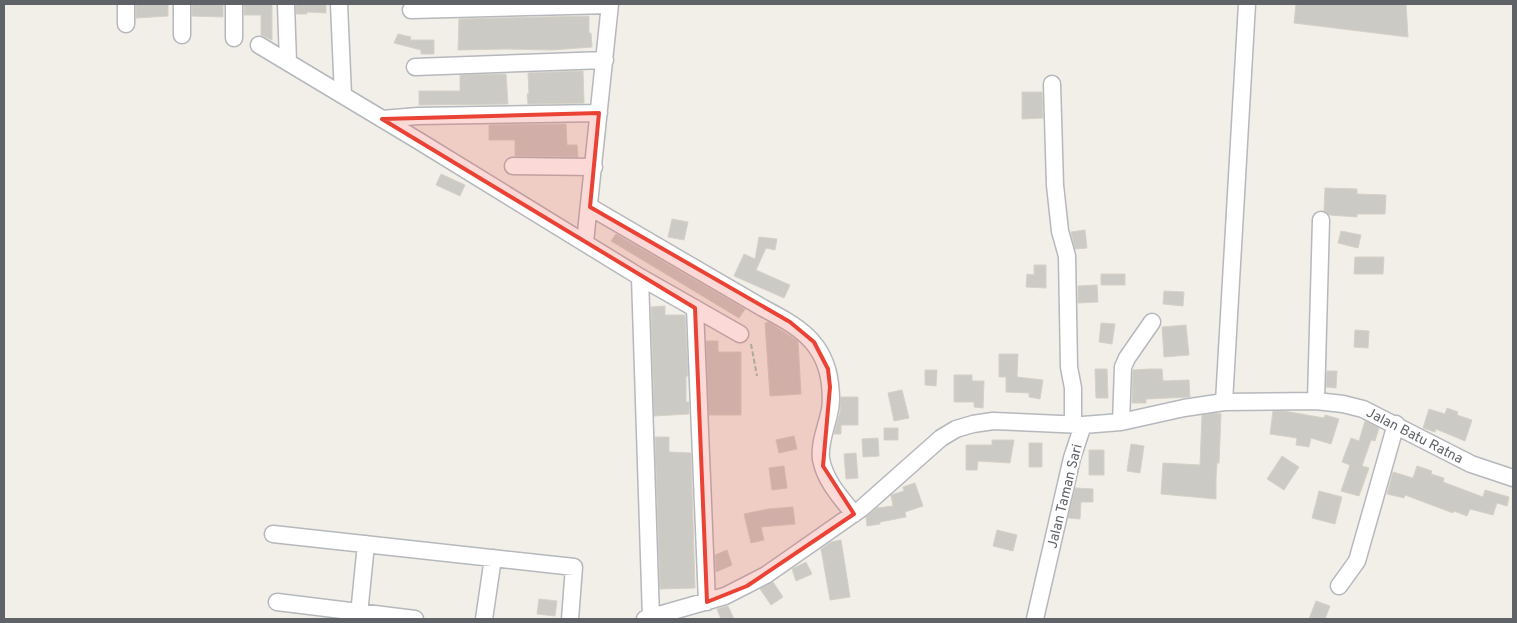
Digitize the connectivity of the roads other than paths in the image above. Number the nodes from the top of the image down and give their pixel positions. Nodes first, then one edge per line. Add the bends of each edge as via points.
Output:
1 (126, 4) edge
2 (182, 4) edge
3 (234, 4) edge
4 (286, 4) edge
5 (339, 4) edge
6 (610, 4) edge
7 (1247, 4) edge
8 (411, 10) dead end
9 (126, 24) dead end
10 (182, 34) dead end
11 (234, 38) dead end
12 (259, 45) dead end
13 (604, 60) junction
14 (288, 62) junction
15 (415, 67) dead end
16 (1052, 84) dead end
17 (343, 95) junction
18 (599, 113) junction
19 (382, 119) junction
20 (514, 166) dead end
21 (594, 167) junction
22 (590, 207) junction
23 (1322, 220) dead end
24 (586, 242) junction
25 (640, 277) junction
26 (695, 308) junction
27 (1152, 322) dead end
28 (740, 334) road end
29 (1224, 402) junction
30 (1316, 402) junction
31 (1121, 422) junction
32 (1078, 424) junction
33 (1396, 424) junction
34 (1513, 478) edge
35 (854, 514) junction
36 (273, 534) dead end
37 (366, 544) junction
38 (493, 558) junction
39 (1339, 586) dead end
40 (277, 602) dead end
41 (707, 602) junction
42 (359, 614) junction
43 (648, 618) edge
44 (415, 619) edge
45 (484, 619) edge
46 (570, 619) edge
47 (1034, 619) edge

1 - 9 street
2 - 10 street
3 - 11 street
4 - 14 street
5 - 17 street
6 - 8 street
6 - 13 street
7 - 29 street
12 - 14 street
13 - 15 street
13 - 18 street
14 - 17 street
16 - 32 street via 1055,185 1066,256 1069,367
17 - 19 street
18 - 19 street
18 - 21 street
19 - 24 street
20 - 21 street
21 - 22 street
22 - 24 street
22 - 35 street via 790,322 814,342 828,369 830,387 830,412 821,456 823,466 826,477
23 - 30 street
24 - 25 street
25 - 26 street
25 - 43 street
26 - 28 street
26 - 41 street
27 - 31 street via 1123,367
29 - 30 street, Jalan Batu Ratna
29 - 31 street, Jalan Taman Sari
30 - 33 street, Jalan Batu Ratna via 1363,409
31 - 32 street, Jalan Taman Sari
32 - 35 street via 993,421 956,429 927,449
32 - 47 street, Jalan Taman Sari
33 - 34 street, Jalan Batu Ratna via 1471,464
33 - 39 street via 1357,561
35 - 41 street via 766,575
36 - 37 street
37 - 38 street
37 - 42 street
38 - 45 street
38 - 46 street via 574,567
40 - 42 street
41 - 43 street
42 - 44 street

